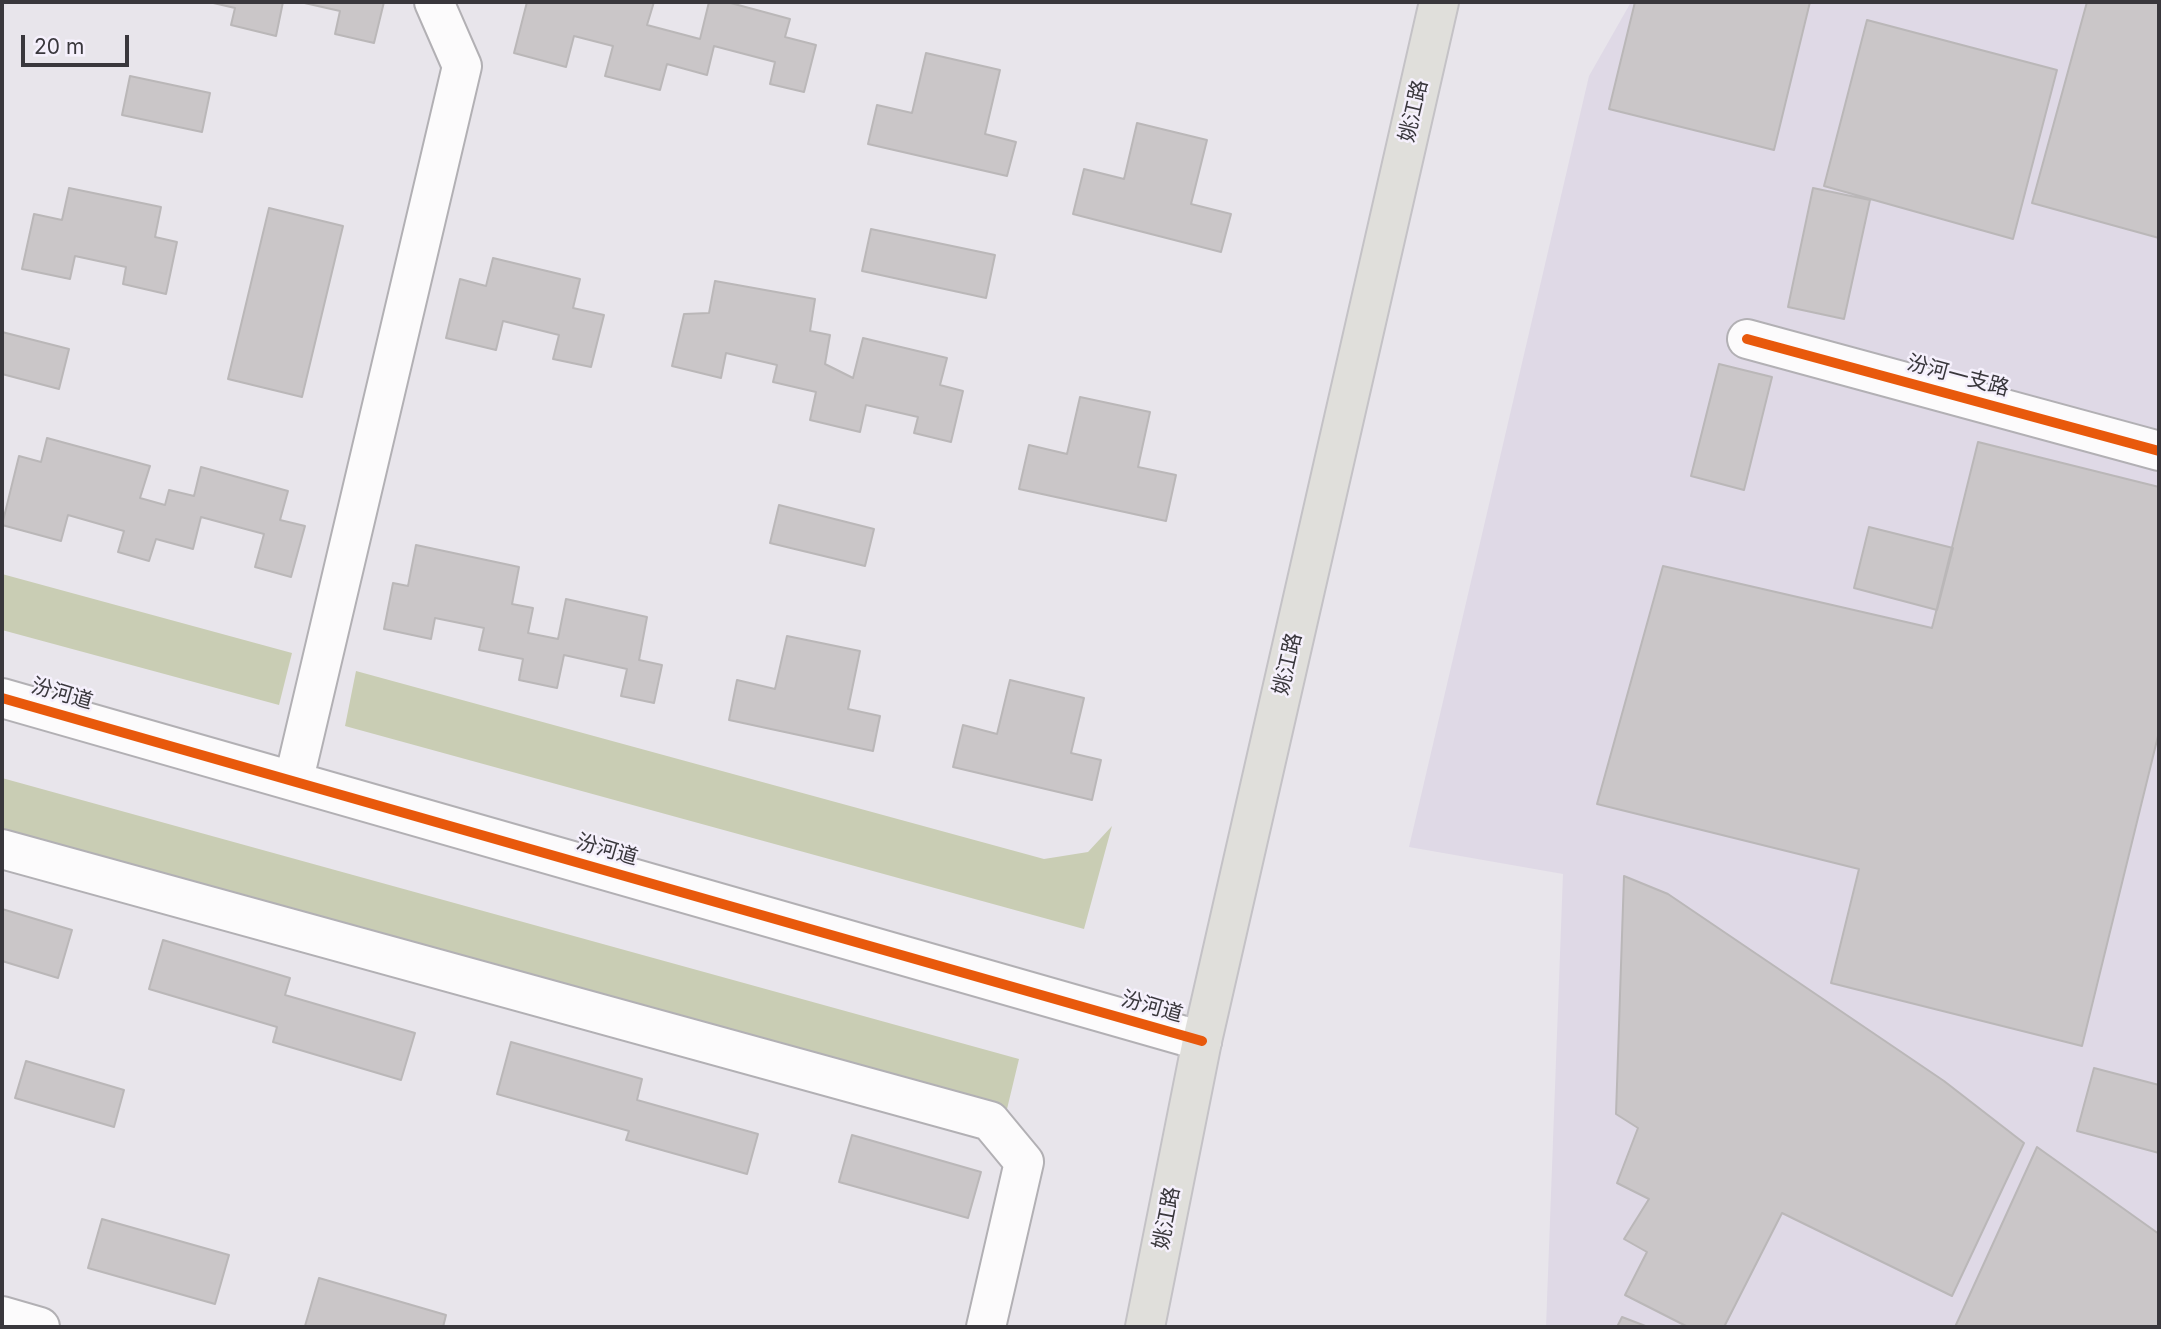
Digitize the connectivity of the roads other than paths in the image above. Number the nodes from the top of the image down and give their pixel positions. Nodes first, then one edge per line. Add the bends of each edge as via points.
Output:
1 (433, 2) edge
2 (1439, 2) edge
3 (1747, 339) dead end
4 (2159, 451) edge
5 (2, 698) edge
6 (294, 779) junction
7 (2, 849) edge
8 (1202, 1041) junction
9 (2, 1316) edge
10 (40, 1327) edge
11 (986, 1327) edge
12 (1145, 1327) edge

1 - 6 street via 462,66
2 - 8 main road, 姚江路
3 - 4 street, 汾河一支路
5 - 6 street, 汾河道
6 - 8 street, 汾河道
7 - 11 street via 990,1121 1024,1162
8 - 12 main road, 姚江路
9 - 10 street

